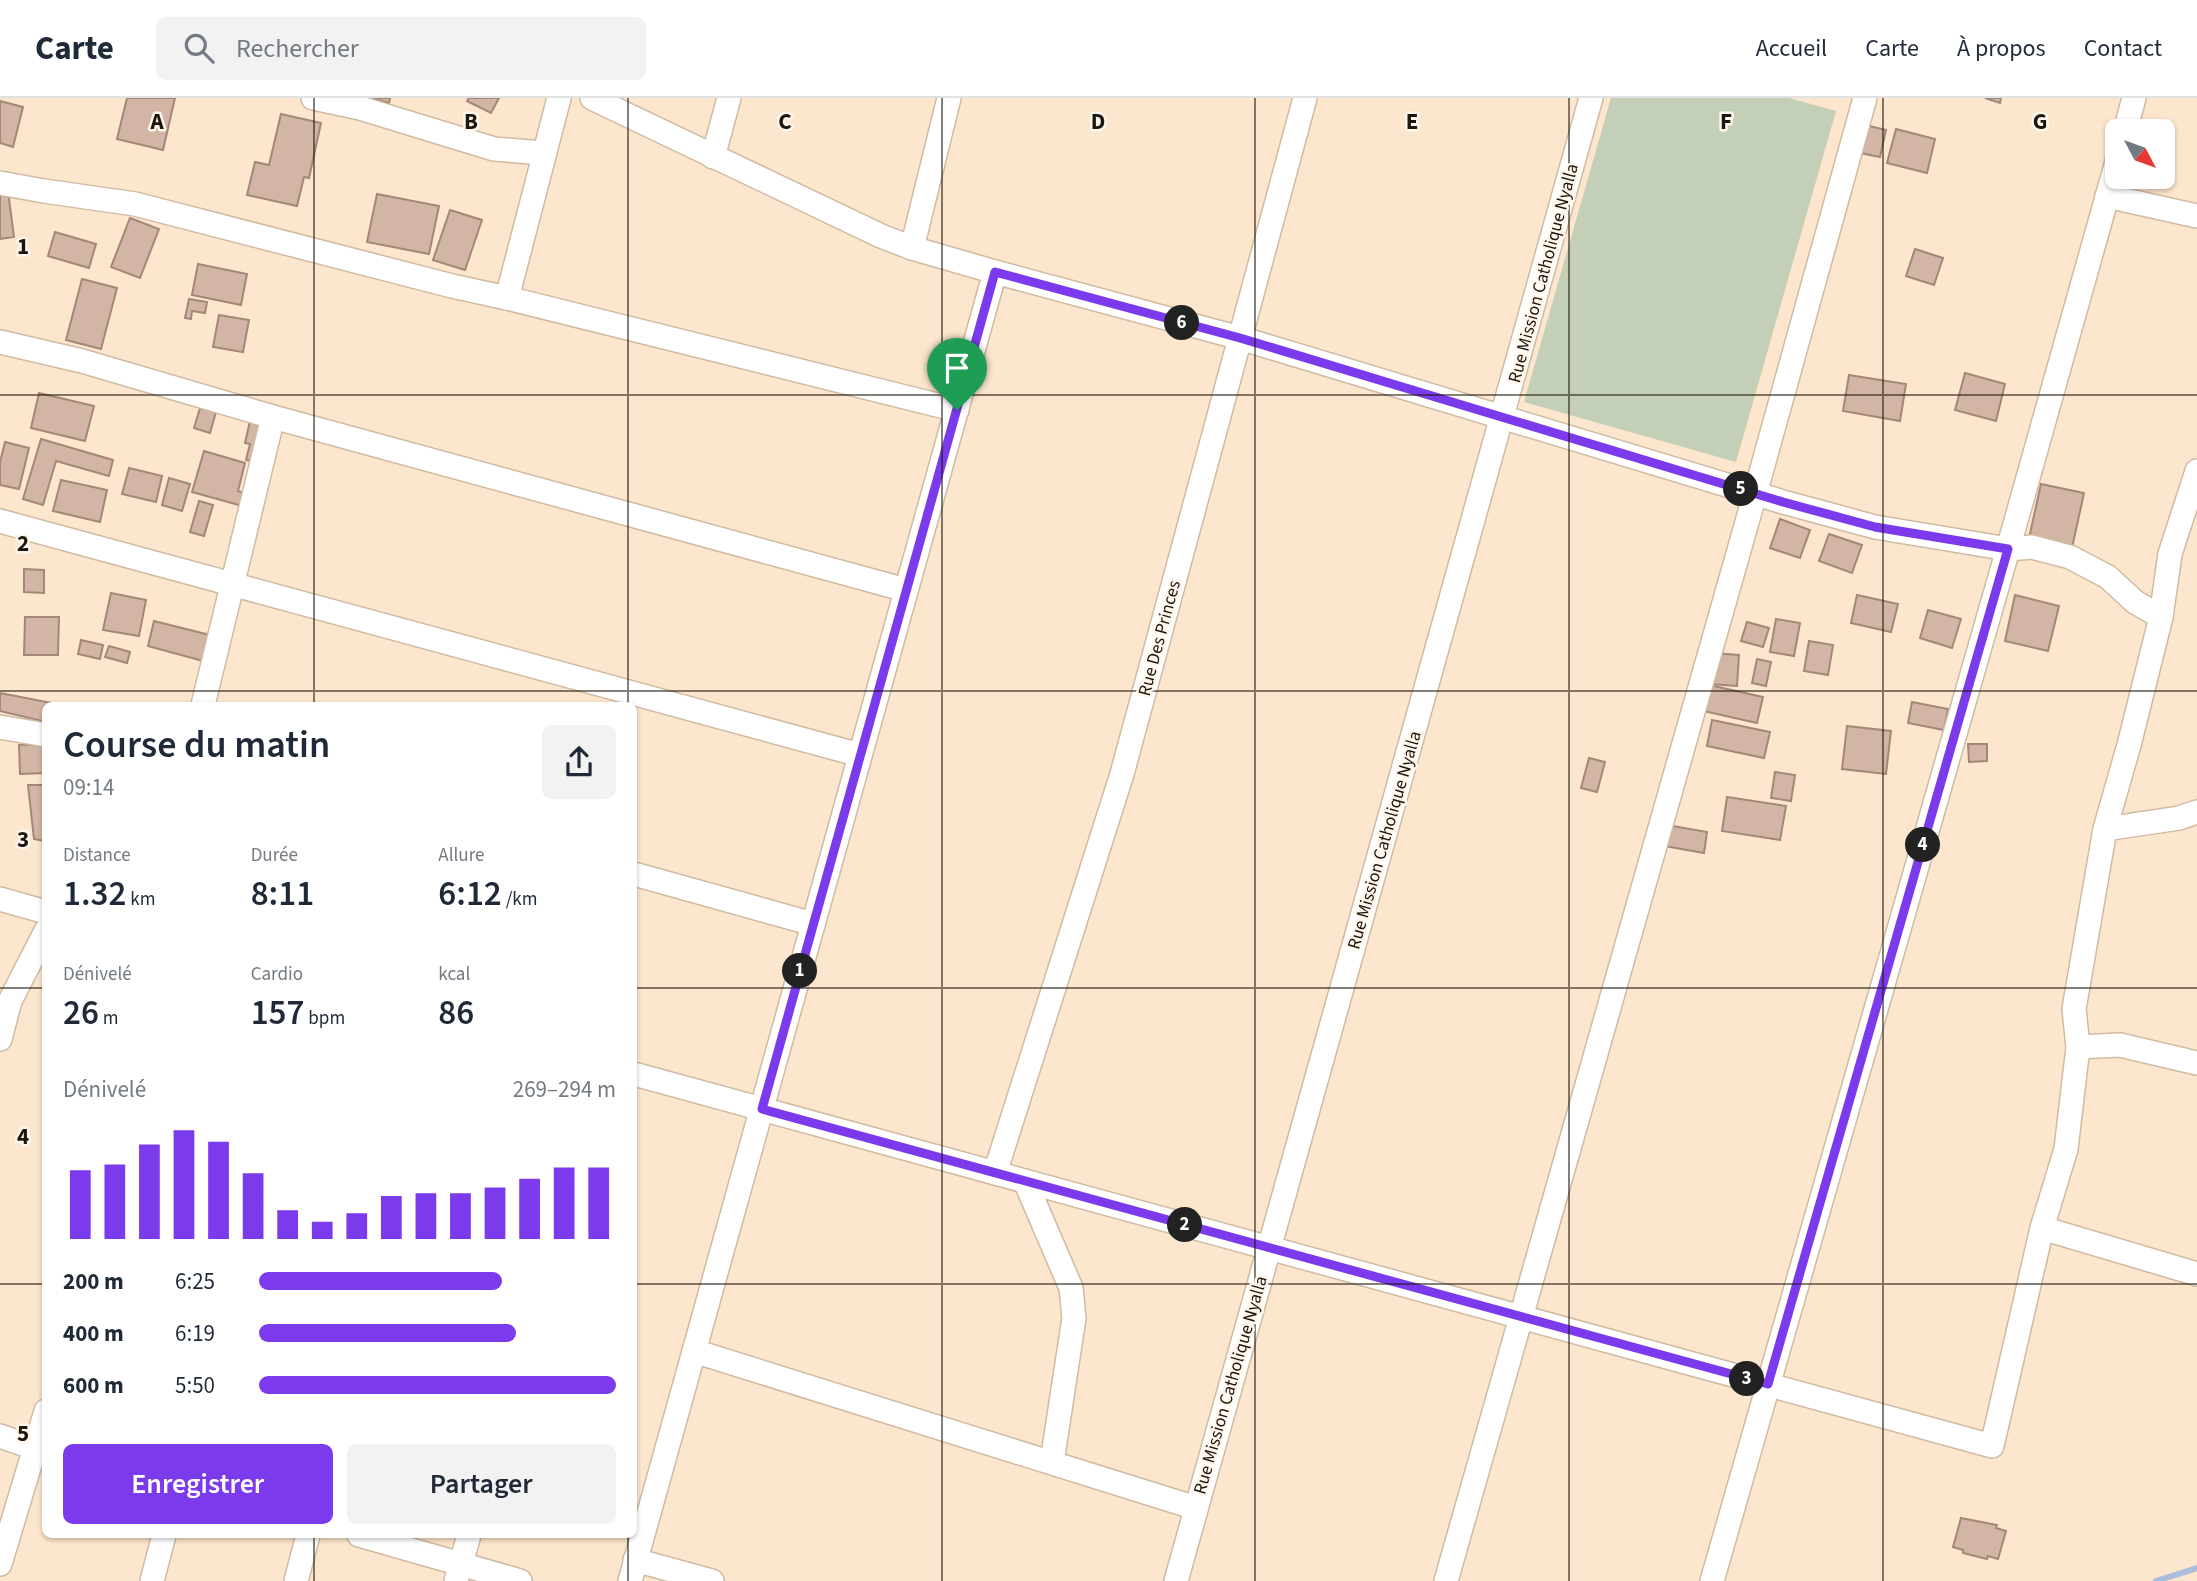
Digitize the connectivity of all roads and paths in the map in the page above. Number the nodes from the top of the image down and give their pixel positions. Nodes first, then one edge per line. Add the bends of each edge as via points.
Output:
1 (313, 98) edge
2 (559, 98) edge
3 (592, 98) edge
4 (729, 98) edge
5 (949, 98) edge
6 (1305, 98) edge
7 (1591, 98) edge
8 (1865, 98) edge
9 (2134, 98) edge
10 (2128, 119) edge
11 (544, 153) junction
12 (713, 157) junction
13 (0, 183) edge
14 (2109, 189) edge
15 (2107, 196) junction
16 (2197, 216) edge
17 (912, 248) junction
18 (995, 272) junction
19 (507, 298) junction
20 (1240, 338) junction
21 (0, 342) edge
22 (957, 410) junction
23 (1503, 416) junction
24 (273, 417) junction
25 (2197, 471) edge
26 (1755, 494) junction
27 (0, 521) edge
28 (2008, 549) junction
29 (232, 584) junction
30 (906, 590) junction
31 (2161, 617) junction
32 (204, 702) edge
33 (0, 727) edge
34 (42, 734) edge
35 (860, 755) junction
36 (2197, 812) edge
37 (2105, 829) junction
38 (637, 875) edge
39 (0, 899) edge
40 (42, 911) edge
41 (813, 924) junction
42 (42, 939) edge
43 (0, 1039) edge
44 (2078, 1047) junction
45 (2197, 1063) edge
46 (637, 1075) edge
47 (762, 1109) junction
48 (995, 1173) junction
49 (1025, 1181) junction
50 (2042, 1228) junction
51 (1269, 1248) junction
52 (2197, 1274) edge
53 (1520, 1317) junction
54 (694, 1351) junction
55 (1768, 1384) junction
56 (0, 1436) edge
57 (40, 1451) edge
58 (1052, 1462) junction
59 (1196, 1508) junction
60 (163, 1538) edge
61 (307, 1538) edge
62 (367, 1538) edge
63 (468, 1538) edge
64 (0, 1564) edge
65 (632, 1570) edge
66 (458, 1573) edge
67 (152, 1581) edge
68 (296, 1581) edge
69 (520, 1581) edge
70 (712, 1581) edge
71 (1176, 1581) edge
72 (1446, 1581) edge
73 (1712, 1581) edge

1 - 11 street via 494,149
2 - 11 street
3 - 12 street
4 - 12 street
5 - 17 street
6 - 20 street, Rue Des Princes
7 - 23 street, Rue Mission Catholique Nyalla
8 - 26 street
9 - 10 street
11 - 19 street
12 - 17 street
13 - 19 street via 135,204
14 - 15 street
15 - 16 street
15 - 28 street
17 - 18 street
18 - 20 street
18 - 22 street
19 - 22 street
20 - 23 street
20 - 48 street, Rue Des Princes via 1122,774
21 - 24 street
22 - 30 street
23 - 26 street
23 - 51 street, Rue Mission Catholique Nyalla
24 - 29 street
24 - 30 street
25 - 31 street via 2170,554
26 - 28 street via 1875,527
26 - 53 street
27 - 29 street
28 - 31 street via 2032,547 2070,557 2108,577 2135,602
28 - 55 street
29 - 32 street
29 - 35 street
30 - 35 street
31 - 37 street
33 - 34 street
35 - 41 street
36 - 37 street
37 - 44 street via 2074,1009
38 - 41 street
39 - 40 street
41 - 47 street
42 - 43 street via 9,1001
44 - 45 street via 2120,1045
44 - 50 street via 2066,1149
46 - 47 street
47 - 48 street
47 - 54 street
48 - 49 street
49 - 51 street
49 - 58 street via 1071,1288 1074,1318
50 - 52 street
50 - 55 street via 1992,1446
51 - 53 street
51 - 59 street, Rue Mission Catholique Nyalla
53 - 55 street
53 - 72 street
54 - 58 street
54 - 65 street
55 - 73 street
56 - 57 street
57 - 64 street
58 - 59 street
59 - 71 street, Rue Mission Catholique Nyalla
60 - 67 street
61 - 68 street
62 - 66 street
63 - 66 street
65 - 70 street
66 - 69 street

